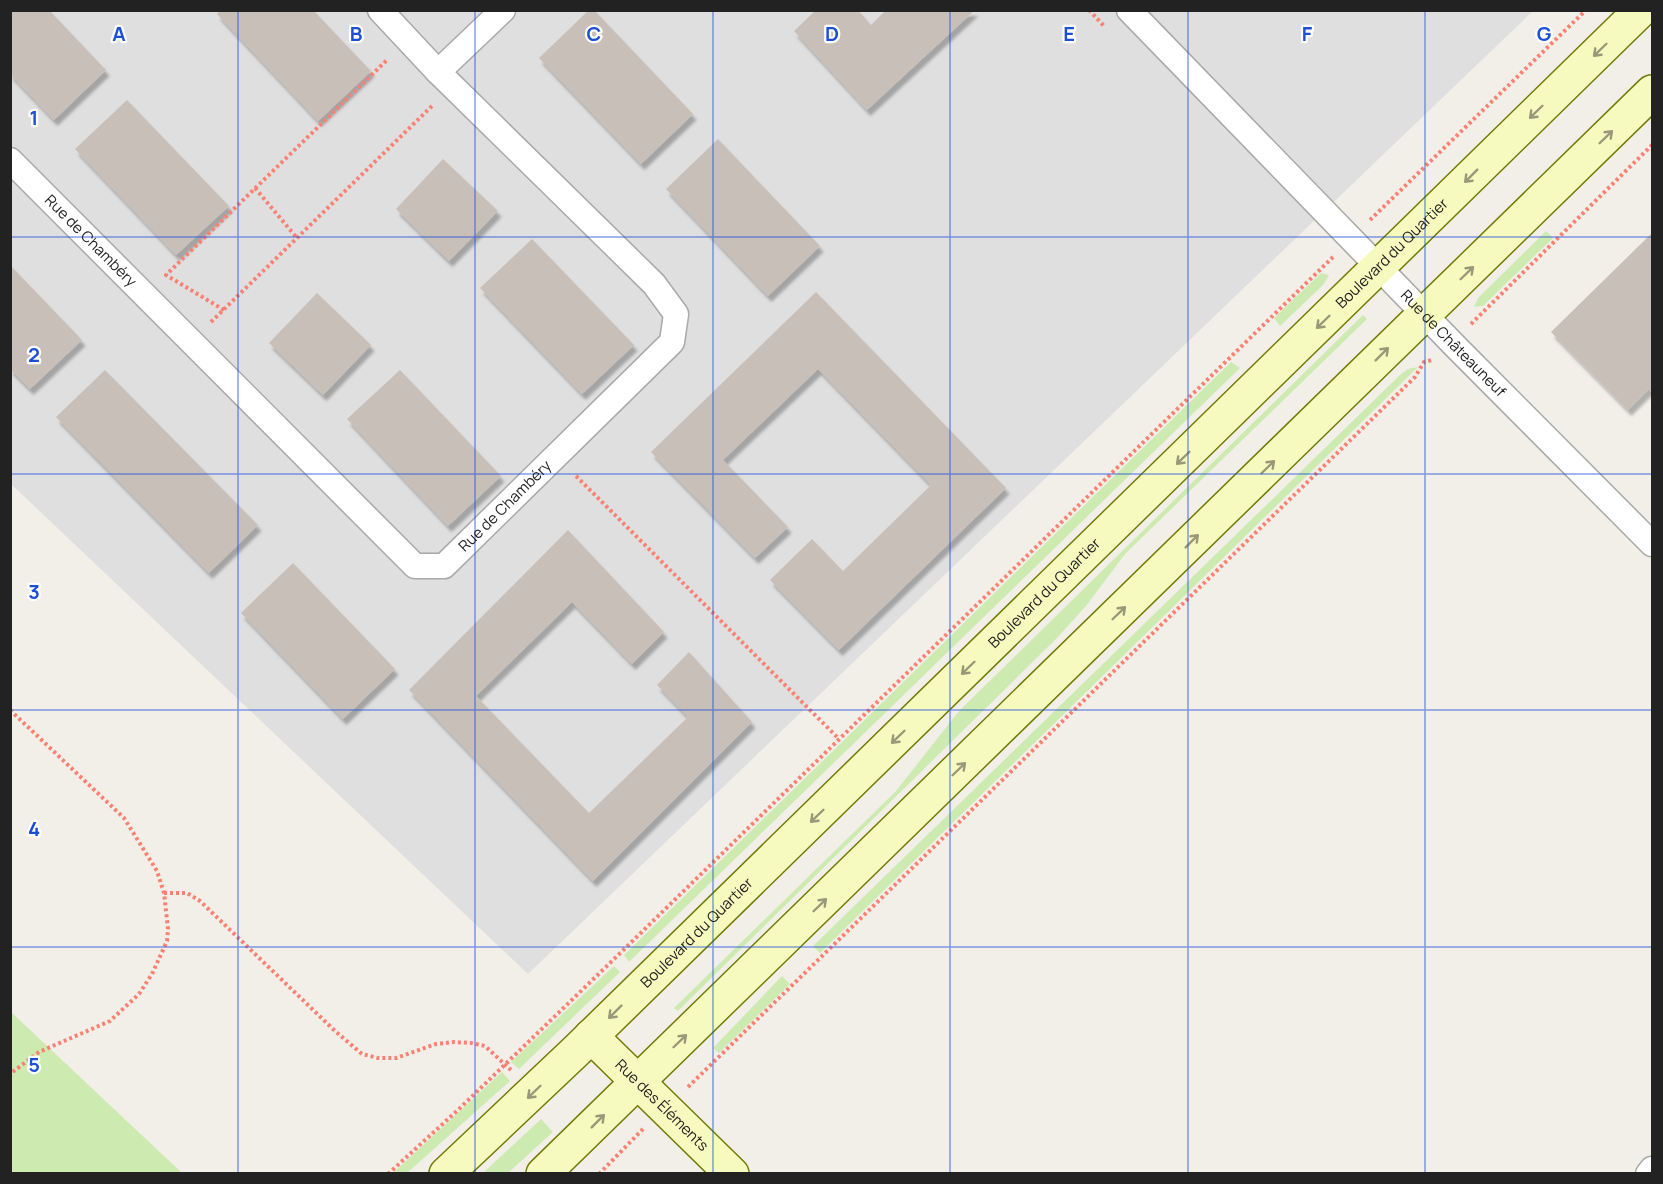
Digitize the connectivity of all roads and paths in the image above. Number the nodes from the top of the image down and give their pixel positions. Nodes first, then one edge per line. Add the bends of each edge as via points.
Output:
1 (380, 10) edge
2 (503, 10) edge
3 (1129, 10) edge
4 (1586, 10) edge
5 (1641, 10) edge
6 (394, 52) dead end
7 (438, 72) junction
8 (1653, 92) edge
9 (440, 98) dead end
10 (1653, 145) edge
11 (10, 160) edge
12 (255, 188) junction
13 (1374, 215) dead end
14 (297, 238) junction
15 (1328, 262) dead end
16 (1379, 267) junction
17 (224, 310) junction
18 (1425, 314) junction
19 (1472, 322) dead end
20 (206, 327) dead end
21 (1424, 362) dead end
22 (576, 476) dead end
23 (1053, 519) dead end
24 (1059, 524) junction
25 (1653, 544) edge
26 (10, 710) edge
27 (839, 739) junction
28 (766, 800) dead end
29 (771, 805) junction
30 (164, 893) junction
31 (656, 907) dead end
32 (662, 912) junction
33 (610, 952) dead end
34 (615, 957) junction
35 (621, 962) dead end
36 (584, 1044) junction
37 (505, 1064) junction
38 (10, 1074) edge
39 (513, 1074) dead end
40 (695, 1079) dead end
41 (630, 1090) junction
42 (618, 1156) dead end
43 (1653, 1169) edge
44 (388, 1173) edge
45 (446, 1173) edge
46 (543, 1173) edge
47 (599, 1173) edge
48 (699, 1173) edge
49 (732, 1173) edge
50 (1648, 1173) edge

1 - 7 street, Rue de Chambéry
2 - 7 street
3 - 16 street, Rue de Châteauneuf
4 - 13 path
5 -> 16 main road, Boulevard du Quartier
6 - 12 path
7 - 11 street, Rue de Chambéry via 654,284 676,314 672,342 444,566 414,566
18 -> 8 main road
9 - 14 path
10 - 19 path
12 - 14 path
12 - 17 path via 166,275
14 - 17 path
15 - 24 path
16 - 18 street, Rue de Châteauneuf
16 -> 36 main road, Boulevard du Quartier
17 - 20 path
18 - 25 street, Rue de Châteauneuf
41 -> 18 main road
21 - 40 path via 1415,377
22 - 27 path
23 - 24 path
24 - 27 path
26 - 30 path via 124,818 151,859
27 - 29 path
28 - 29 path
29 - 32 path
30 - 37 path via 187,893 200,901 362,1054 396,1058 427,1046 454,1042 485,1046
30 - 38 path via 167,941 139,994 110,1021 39,1052
31 - 32 path
32 - 34 path
33 - 34 path
34 - 35 path
34 - 37 path
36 - 41 main road, Rue des Éléments
36 -> 45 main road, Boulevard du Quartier
37 - 39 path
37 - 44 path
46 -> 41 main road
41 - 48 main road, Rue des Éléments
41 - 49 main road, Rue des Éléments
42 - 47 path
43 - 50 street

